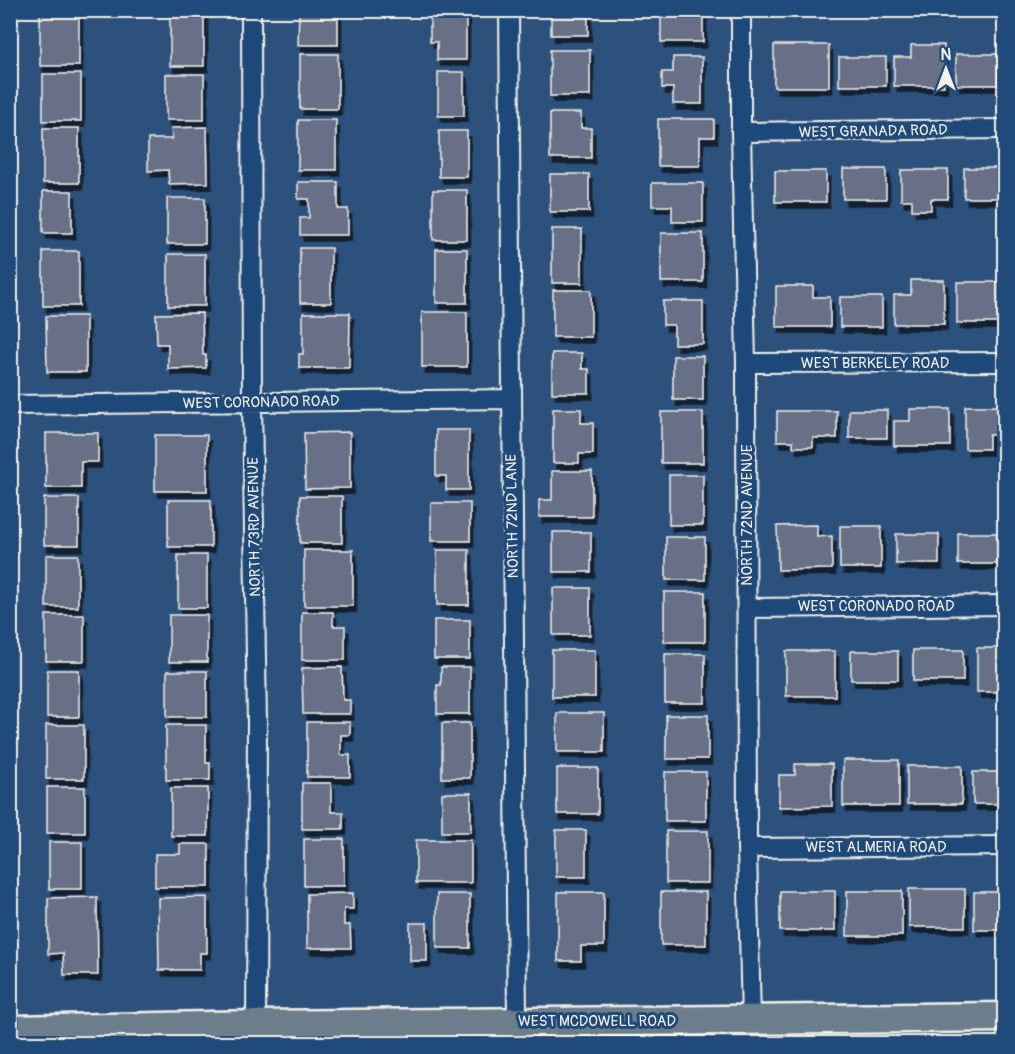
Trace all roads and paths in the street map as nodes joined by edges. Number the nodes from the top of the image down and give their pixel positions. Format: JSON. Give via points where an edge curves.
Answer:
{"nodes":[{"id":1,"x":251,"y":10,"type":"edge"},
{"id":2,"x":509,"y":10,"type":"edge"},
{"id":3,"x":741,"y":10,"type":"edge"},
{"id":4,"x":1005,"y":129,"type":"edge"},
{"id":5,"x":741,"y":132,"type":"junction"},
{"id":6,"x":746,"y":363,"type":"junction"},
{"id":7,"x":1005,"y":363,"type":"edge"},
{"id":8,"x":511,"y":399,"type":"junction"},
{"id":9,"x":252,"y":402,"type":"junction"},
{"id":10,"x":10,"y":405,"type":"edge"},
{"id":11,"x":1005,"y":605,"type":"edge"},
{"id":12,"x":747,"y":608,"type":"junction"},
{"id":13,"x":1005,"y":846,"type":"edge"},
{"id":14,"x":747,"y":848,"type":"junction"},
{"id":15,"x":1005,"y":1017,"type":"edge"},
{"id":16,"x":752,"y":1020,"type":"junction"},
{"id":17,"x":517,"y":1022,"type":"junction"},
{"id":18,"x":10,"y":1030,"type":"edge"},
{"id":19,"x":256,"y":1034,"type":"edge"}],
"edges":[{"from":1,"to":9,"type":"street","name":"NORTH 73RD AVENUE"},
{"from":2,"to":8,"type":"street","name":"NORTH 72ND LANE"},
{"from":3,"to":5,"type":"street","name":"NORTH 72ND AVENUE"},
{"from":4,"to":5,"type":"street","name":"WEST GRANADA ROAD"},
{"from":5,"to":6,"type":"street","name":"NORTH 72ND AVENUE"},
{"from":6,"to":7,"type":"street","name":"WEST BERKELEY ROAD"},
{"from":6,"to":12,"type":"street","name":"NORTH 72ND AVENUE"},
{"from":8,"to":9,"type":"street","name":"WEST CORONADO ROAD"},
{"from":8,"to":17,"type":"street","name":"NORTH 72ND LANE"},
{"from":9,"to":10,"type":"street","name":"WEST CORONADO ROAD"},
{"from":9,"to":19,"type":"street","name":"NORTH 73RD AVENUE"},
{"from":11,"to":12,"type":"street","name":"WEST CORONADO ROAD"},
{"from":12,"to":14,"type":"street","name":"NORTH 72ND AVENUE"},
{"from":13,"to":14,"type":"street","name":"WEST ALMERIA ROAD"},
{"from":14,"to":16,"type":"street","name":"NORTH 72ND AVENUE"},
{"from":15,"to":16,"type":"main road","name":"WEST MCDOWELL ROAD"},
{"from":16,"to":17,"type":"main road","name":"WEST MCDOWELL ROAD"},
{"from":17,"to":19,"type":"main road","name":"WEST MCDOWELL ROAD"},
{"from":18,"to":19,"type":"main road","name":"WEST MCDOWELL ROAD"}]}
